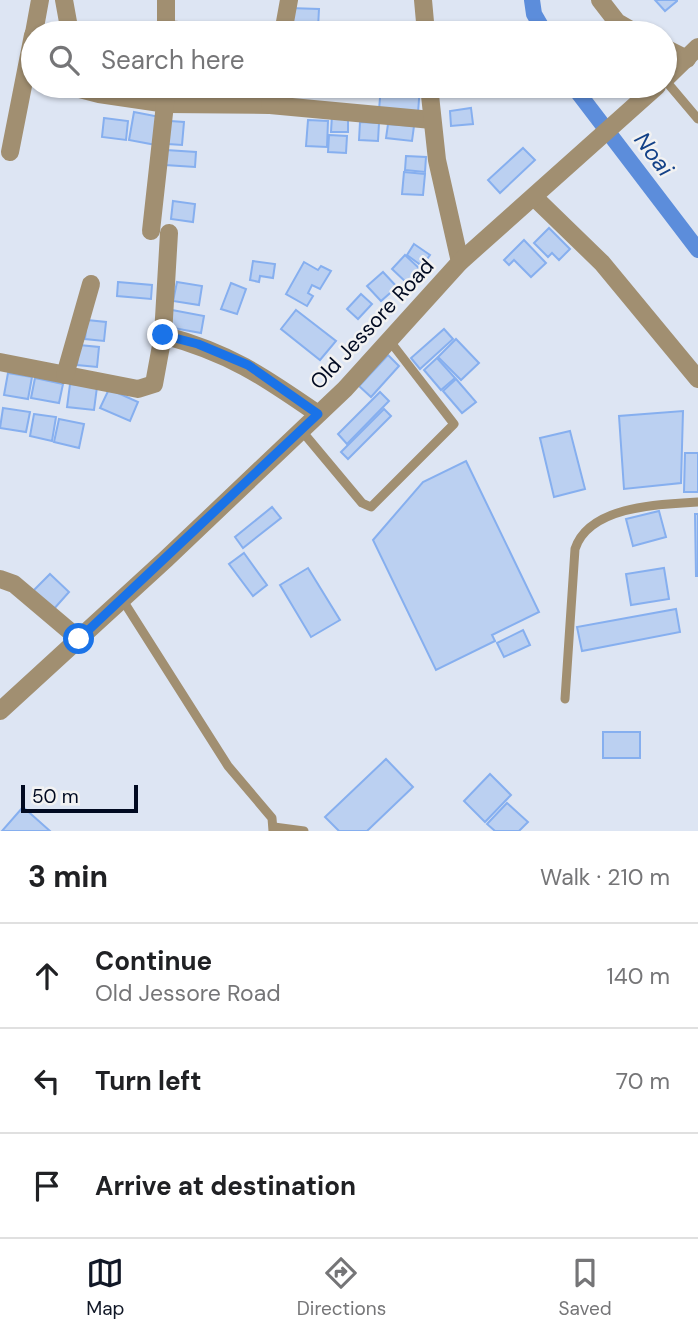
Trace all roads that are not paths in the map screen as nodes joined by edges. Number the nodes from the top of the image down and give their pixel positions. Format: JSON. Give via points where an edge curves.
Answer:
{"nodes":[{"id":1,"x":40,"y":0,"type":"edge"},
{"id":2,"x":64,"y":0,"type":"edge"},
{"id":3,"x":166,"y":0,"type":"edge"},
{"id":4,"x":289,"y":0,"type":"edge"},
{"id":5,"x":423,"y":0,"type":"edge"},
{"id":6,"x":600,"y":0,"type":"edge"},
{"id":7,"x":36,"y":21,"type":"edge"},
{"id":8,"x":68,"y":21,"type":"edge"},
{"id":9,"x":166,"y":21,"type":"edge"},
{"id":10,"x":285,"y":21,"type":"edge"},
{"id":11,"x":425,"y":21,"type":"edge"},
{"id":12,"x":616,"y":21,"type":"edge"},
{"id":13,"x":692,"y":53,"type":"edge"},
{"id":14,"x":677,"y":68,"type":"edge"},
{"id":15,"x":677,"y":95,"type":"edge"},
{"id":16,"x":21,"y":96,"type":"edge"},
{"id":17,"x":167,"y":98,"type":"edge"},
{"id":18,"x":202,"y":98,"type":"edge"},
{"id":19,"x":272,"y":98,"type":"edge"},
{"id":20,"x":430,"y":98,"type":"edge"},
{"id":21,"x":643,"y":98,"type":"edge"},
{"id":22,"x":271,"y":104,"type":"junction"},
{"id":23,"x":432,"y":120,"type":"junction"},
{"id":24,"x":698,"y":120,"type":"edge"},
{"id":25,"x":10,"y":152,"type":"dead end"},
{"id":26,"x":535,"y":198,"type":"junction"},
{"id":27,"x":151,"y":231,"type":"dead end"},
{"id":28,"x":169,"y":233,"type":"dead end"},
{"id":29,"x":460,"y":262,"type":"junction"},
{"id":30,"x":91,"y":284,"type":"dead end"},
{"id":31,"x":163,"y":335,"type":"junction"},
{"id":32,"x":389,"y":340,"type":"junction"},
{"id":33,"x":0,"y":362,"type":"edge"},
{"id":34,"x":65,"y":375,"type":"junction"},
{"id":35,"x":698,"y":379,"type":"edge"},
{"id":36,"x":318,"y":414,"type":"junction"},
{"id":37,"x":301,"y":430,"type":"junction"},
{"id":38,"x":698,"y":502,"type":"edge"},
{"id":39,"x":0,"y":579,"type":"edge"},
{"id":40,"x":122,"y":599,"type":"junction"},
{"id":41,"x":79,"y":639,"type":"junction"},
{"id":42,"x":565,"y":699,"type":"dead end"},
{"id":43,"x":0,"y":711,"type":"edge"},
{"id":44,"x":274,"y":829,"type":"edge"},
{"id":45,"x":304,"y":831,"type":"edge"}],
"edges":[{"from":1,"to":7,"type":"street"},
{"from":2,"to":8,"type":"street"},
{"from":3,"to":9,"type":"street"},
{"from":4,"to":10,"type":"street"},
{"from":5,"to":11,"type":"street"},
{"from":6,"to":12,"type":"street"},
{"from":13,"to":14,"type":"street"},
{"from":15,"to":24,"type":"lane"},
{"from":16,"to":25,"type":"street"},
{"from":17,"to":27,"type":"street"},
{"from":18,"to":22,"type":"street"},
{"from":19,"to":22,"type":"street"},
{"from":20,"to":23,"type":"street"},
{"from":21,"to":26,"type":"street","name":"Old Jessore Road"},
{"from":22,"to":23,"type":"street"},
{"from":23,"to":29,"type":"street"},
{"from":26,"to":29,"type":"street","name":"Old Jessore Road"},
{"from":26,"to":35,"type":"street","via":[[602,263]]},
{"from":28,"to":31,"type":"street"},
{"from":29,"to":32,"type":"street","name":"Old Jessore Road"},
{"from":30,"to":34,"type":"street"},
{"from":31,"to":34,"type":"street","via":[[154,384],[138,389]]},
{"from":31,"to":36,"type":"street","via":[[248,365]]},
{"from":32,"to":36,"type":"street","name":"Old Jessore Road"},
{"from":32,"to":37,"type":"lane","via":[[454,424],[371,507],[362,503]]},
{"from":33,"to":34,"type":"street"},
{"from":36,"to":37,"type":"street","name":"Old Jessore Road"},
{"from":37,"to":40,"type":"street","name":"Old Jessore Road"},
{"from":38,"to":42,"type":"lane","via":[[623,512],[579,535]]},
{"from":39,"to":41,"type":"street","via":[[14,584]]},
{"from":40,"to":41,"type":"street","name":"Old Jessore Road"},
{"from":40,"to":44,"type":"lane","via":[[228,766],[272,818]]},
{"from":41,"to":43,"type":"street","name":"Old Jessore Road"},
{"from":44,"to":45,"type":"lane"}]}
